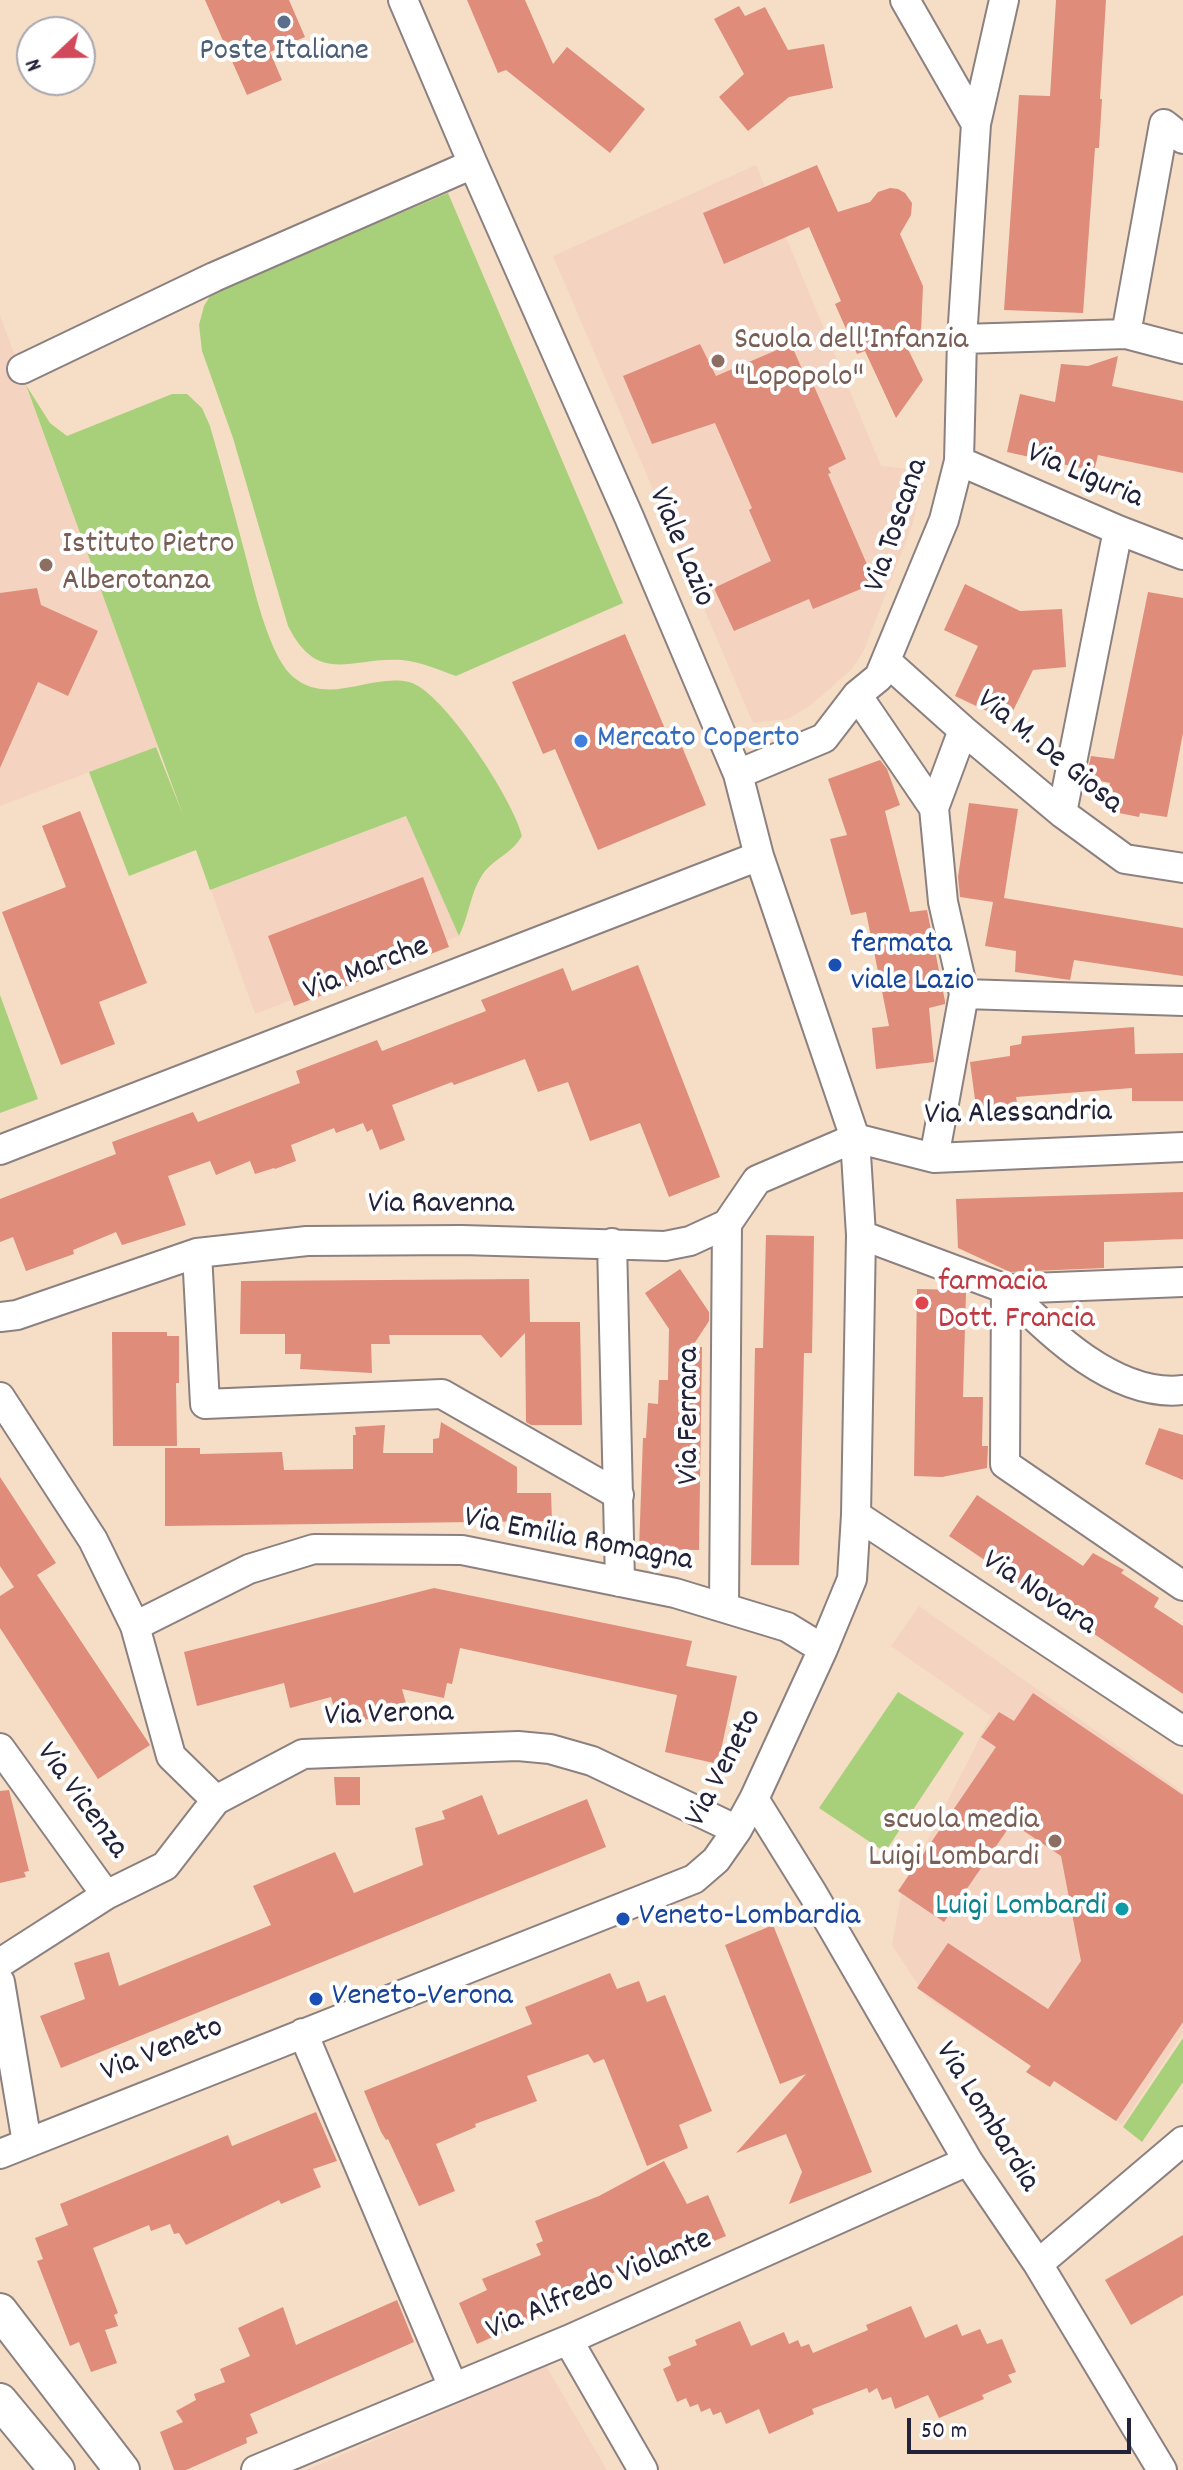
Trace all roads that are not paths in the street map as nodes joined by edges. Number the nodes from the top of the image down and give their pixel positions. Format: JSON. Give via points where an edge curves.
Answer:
{"nodes":[{"id":1,"x":403,"y":0,"type":"edge"},
{"id":2,"x":905,"y":0,"type":"edge"},
{"id":3,"x":1004,"y":0,"type":"edge"},
{"id":4,"x":976,"y":124,"type":"junction"},
{"id":5,"x":1183,"y":139,"type":"edge"},
{"id":6,"x":473,"y":164,"type":"junction"},
{"id":7,"x":1126,"y":334,"type":"junction"},
{"id":8,"x":962,"y":339,"type":"junction"},
{"id":9,"x":1183,"y":349,"type":"edge"},
{"id":10,"x":22,"y":369,"type":"dead end"},
{"id":11,"x":959,"y":461,"type":"junction"},
{"id":12,"x":1118,"y":530,"type":"junction"},
{"id":13,"x":1183,"y":555,"type":"edge"},
{"id":14,"x":886,"y":661,"type":"junction"},
{"id":15,"x":857,"y":695,"type":"junction"},
{"id":16,"x":963,"y":730,"type":"junction"},
{"id":17,"x":738,"y":774,"type":"junction"},
{"id":18,"x":934,"y":808,"type":"junction"},
{"id":19,"x":1062,"y":813,"type":"junction"},
{"id":20,"x":759,"y":856,"type":"junction"},
{"id":21,"x":1183,"y":868,"type":"edge"},
{"id":22,"x":964,"y":994,"type":"junction"},
{"id":23,"x":1183,"y":1001,"type":"edge"},
{"id":24,"x":855,"y":1138,"type":"junction"},
{"id":25,"x":1183,"y":1147,"type":"edge"},
{"id":26,"x":0,"y":1150,"type":"edge"},
{"id":27,"x":934,"y":1158,"type":"junction"},
{"id":28,"x":727,"y":1224,"type":"junction"},
{"id":29,"x":861,"y":1235,"type":"junction"},
{"id":30,"x":612,"y":1243,"type":"junction"},
{"id":31,"x":197,"y":1253,"type":"junction"},
{"id":32,"x":1183,"y":1282,"type":"edge"},
{"id":33,"x":1006,"y":1289,"type":"junction"},
{"id":34,"x":0,"y":1317,"type":"edge"},
{"id":35,"x":1183,"y":1390,"type":"edge"},
{"id":36,"x":0,"y":1397,"type":"edge"},
{"id":37,"x":619,"y":1495,"type":"junction"},
{"id":38,"x":856,"y":1515,"type":"junction"},
{"id":39,"x":620,"y":1582,"type":"junction"},
{"id":40,"x":1183,"y":1586,"type":"edge"},
{"id":41,"x":724,"y":1607,"type":"junction"},
{"id":42,"x":135,"y":1626,"type":"junction"},
{"id":43,"x":823,"y":1649,"type":"junction"},
{"id":44,"x":1183,"y":1731,"type":"edge"},
{"id":45,"x":0,"y":1748,"type":"edge"},
{"id":46,"x":754,"y":1799,"type":"junction"},
{"id":47,"x":216,"y":1800,"type":"junction"},
{"id":48,"x":737,"y":1830,"type":"junction"},
{"id":49,"x":106,"y":1895,"type":"junction"},
{"id":50,"x":0,"y":1963,"type":"edge"},
{"id":51,"x":0,"y":1982,"type":"edge"},
{"id":52,"x":303,"y":2033,"type":"junction"},
{"id":53,"x":1183,"y":2141,"type":"edge"},
{"id":54,"x":27,"y":2143,"type":"junction"},
{"id":55,"x":0,"y":2154,"type":"edge"},
{"id":56,"x":968,"y":2161,"type":"junction"},
{"id":57,"x":1038,"y":2264,"type":"junction"},
{"id":58,"x":0,"y":2311,"type":"edge"},
{"id":59,"x":568,"y":2340,"type":"junction"},
{"id":60,"x":453,"y":2387,"type":"junction"},
{"id":61,"x":0,"y":2401,"type":"edge"},
{"id":62,"x":57,"y":2470,"type":"edge"},
{"id":63,"x":122,"y":2470,"type":"edge"},
{"id":64,"x":256,"y":2470,"type":"edge"},
{"id":65,"x":643,"y":2470,"type":"edge"},
{"id":66,"x":1162,"y":2470,"type":"edge"}],
"edges":[{"from":1,"to":6,"type":"street","name":"Viale Lazio"},
{"from":2,"to":4,"type":"street"},
{"from":3,"to":4,"type":"street","name":"Via Toscana"},
{"from":4,"to":8,"type":"street","name":"Via Toscana"},
{"from":5,"to":7,"type":"street","via":[[1164,124]]},
{"from":6,"to":10,"type":"street","via":[[214,277]]},
{"from":6,"to":17,"type":"street","name":"Viale Lazio"},
{"from":7,"to":8,"type":"street"},
{"from":7,"to":9,"type":"street"},
{"from":8,"to":11,"type":"street","name":"Via Toscana"},
{"from":11,"to":12,"type":"street","name":"Via Liguria"},
{"from":11,"to":14,"type":"street","name":"Via Toscana","via":[[944,520]]},
{"from":12,"to":13,"type":"street","name":"Via Liguria"},
{"from":12,"to":19,"type":"street"},
{"from":14,"to":15,"type":"street","name":"Via Toscana","via":[[879,677]]},
{"from":14,"to":16,"type":"street","name":"Via M. De Giosa"},
{"from":15,"to":17,"type":"street","name":"Via Toscana","via":[[824,738]]},
{"from":15,"to":18,"type":"street"},
{"from":16,"to":18,"type":"street"},
{"from":16,"to":19,"type":"street","name":"Via M. De Giosa"},
{"from":17,"to":20,"type":"street","name":"Viale Lazio"},
{"from":18,"to":22,"type":"street","via":[[943,902]]},
{"from":19,"to":21,"type":"street","name":"Via M. De Giosa","via":[[1125,859]]},
{"from":20,"to":24,"type":"street","name":"Viale Lazio"},
{"from":20,"to":26,"type":"street","name":"Via Marche"},
{"from":22,"to":23,"type":"street"},
{"from":22,"to":27,"type":"street"},
{"from":24,"to":27,"type":"street","name":"Via Alessandria"},
{"from":24,"to":28,"type":"street","via":[[757,1180]]},
{"from":24,"to":29,"type":"street","name":"Via Veneto"},
{"from":25,"to":27,"type":"street","name":"Via Alessandria"},
{"from":28,"to":30,"type":"street","name":"Via Ravenna","via":[[665,1246]]},
{"from":28,"to":41,"type":"street","name":"Via Ferrara"},
{"from":29,"to":33,"type":"street"},
{"from":29,"to":38,"type":"street","name":"Via Veneto"},
{"from":30,"to":31,"type":"street","name":"Via Ravenna","via":[[307,1241]]},
{"from":30,"to":37,"type":"street"},
{"from":31,"to":34,"type":"street","name":"Via Ravenna"},
{"from":31,"to":37,"type":"street","via":[[205,1404],[442,1394]]},
{"from":32,"to":33,"type":"street"},
{"from":33,"to":35,"type":"street","via":[[1039,1323],[1114,1375],[1145,1388]]},
{"from":33,"to":40,"type":"street","via":[[1005,1464]]},
{"from":36,"to":42,"type":"street","via":[[93,1540]]},
{"from":37,"to":39,"type":"street"},
{"from":38,"to":43,"type":"street","name":"Via Veneto","via":[[852,1579]]},
{"from":38,"to":44,"type":"street","name":"Via Novara"},
{"from":39,"to":41,"type":"street","name":"Via Emilia Romagna"},
{"from":39,"to":42,"type":"street","name":"Via Emilia Romagna","via":[[462,1550],[314,1549],[249,1569]]},
{"from":41,"to":43,"type":"street","name":"Via Emilia Romagna","via":[[787,1627]]},
{"from":42,"to":47,"type":"street","via":[[171,1756]]},
{"from":43,"to":46,"type":"street","name":"Via Veneto"},
{"from":45,"to":49,"type":"street","name":"Via Vicenza"},
{"from":46,"to":48,"type":"street","name":"Via Veneto"},
{"from":46,"to":56,"type":"street","name":"Via Lombardia"},
{"from":47,"to":48,"type":"street","name":"Via Verona","via":[[303,1754],[518,1746],[592,1761]]},
{"from":47,"to":49,"type":"street","name":"Via Verona","via":[[165,1866]]},
{"from":48,"to":52,"type":"street","name":"Via Veneto","via":[[716,1860],[694,1879]]},
{"from":49,"to":50,"type":"street","name":"Via Verona"},
{"from":51,"to":54,"type":"street"},
{"from":52,"to":54,"type":"street","name":"Via Veneto"},
{"from":52,"to":60,"type":"street"},
{"from":53,"to":57,"type":"street"},
{"from":54,"to":55,"type":"street","name":"Via Veneto"},
{"from":56,"to":57,"type":"street","name":"Via Lombardia"},
{"from":56,"to":59,"type":"street","name":"Via Alfredo Violante"},
{"from":57,"to":66,"type":"street","name":"Via Lombardia"},
{"from":58,"to":63,"type":"street"},
{"from":59,"to":60,"type":"street","name":"Via Alfredo Violante"},
{"from":59,"to":65,"type":"street"},
{"from":60,"to":64,"type":"street","name":"Via Alfredo Violante"},
{"from":61,"to":62,"type":"street"}]}
